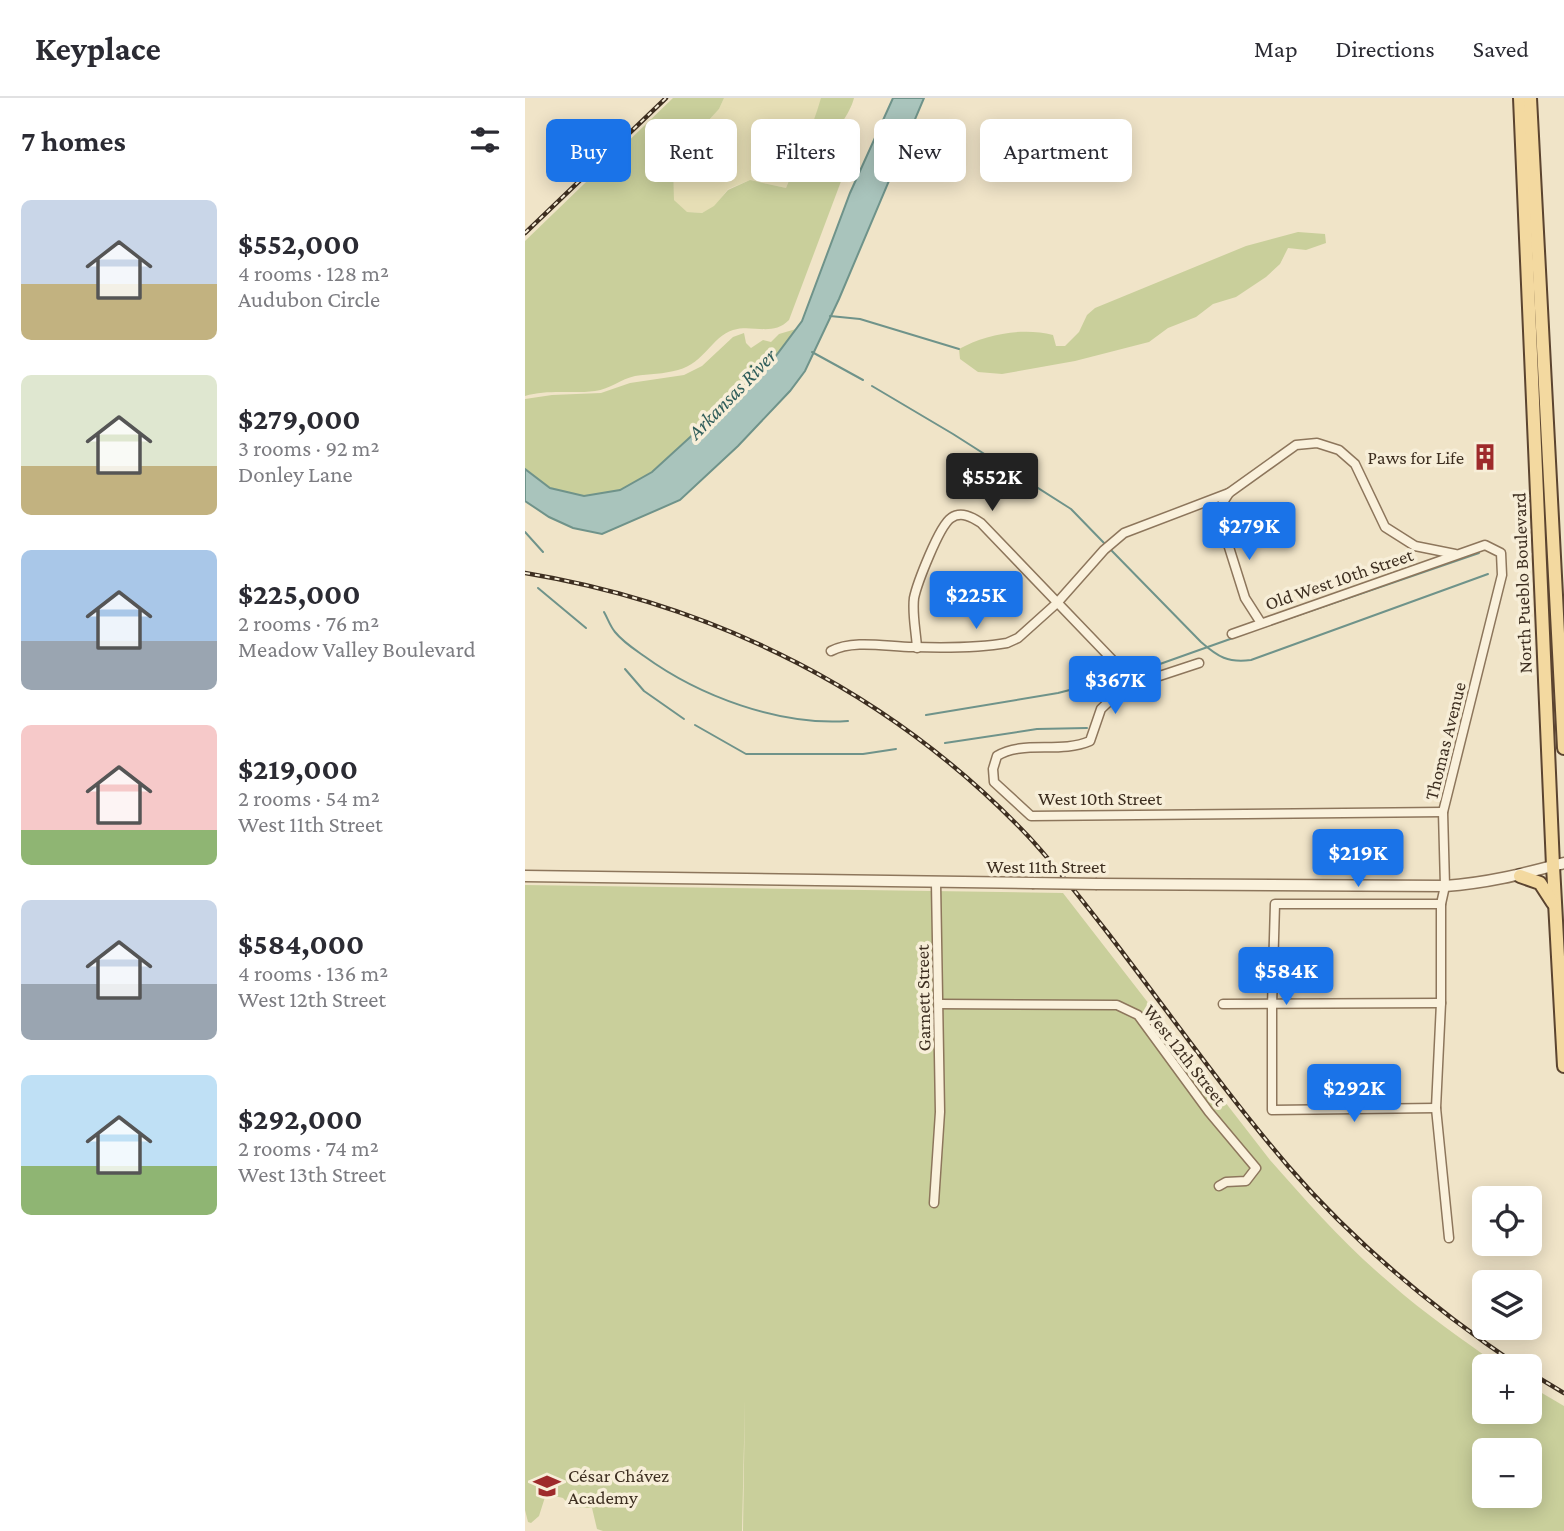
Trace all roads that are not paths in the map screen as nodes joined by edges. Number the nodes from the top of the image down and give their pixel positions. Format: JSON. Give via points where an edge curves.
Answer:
{"nodes":[{"id":1,"x":1520,"y":98,"type":"edge"},
{"id":2,"x":1530,"y":98,"type":"edge"},
{"id":3,"x":1229,"y":493,"type":"junction"},
{"id":4,"x":1458,"y":554,"type":"junction"},
{"id":5,"x":1057,"y":603,"type":"junction"},
{"id":6,"x":1261,"y":623,"type":"junction"},
{"id":7,"x":1232,"y":634,"type":"dead end"},
{"id":8,"x":917,"y":648,"type":"junction"},
{"id":9,"x":831,"y":651,"type":"dead end"},
{"id":10,"x":1199,"y":663,"type":"dead end"},
{"id":11,"x":1125,"y":673,"type":"dead end"},
{"id":12,"x":1564,"y":748,"type":"edge"},
{"id":13,"x":1443,"y":812,"type":"junction"},
{"id":14,"x":1558,"y":865,"type":"edge"},
{"id":15,"x":525,"y":876,"type":"edge"},
{"id":16,"x":1520,"y":876,"type":"junction"},
{"id":17,"x":936,"y":883,"type":"junction"},
{"id":18,"x":1302,"y":886,"type":"junction"},
{"id":19,"x":1445,"y":886,"type":"junction"},
{"id":20,"x":1301,"y":903,"type":"junction"},
{"id":21,"x":1441,"y":904,"type":"junction"},
{"id":22,"x":1555,"y":906,"type":"junction"},
{"id":23,"x":1441,"y":1003,"type":"junction"},
{"id":24,"x":939,"y":1004,"type":"junction"},
{"id":25,"x":1223,"y":1004,"type":"dead end"},
{"id":26,"x":1272,"y":1006,"type":"junction"},
{"id":27,"x":1564,"y":1066,"type":"edge"},
{"id":28,"x":1436,"y":1108,"type":"junction"},
{"id":29,"x":1219,"y":1186,"type":"dead end"},
{"id":30,"x":934,"y":1203,"type":"dead end"},
{"id":31,"x":1449,"y":1238,"type":"dead end"}],
"edges":[{"from":1,"to":14,"type":"main road","name":"North Pueblo Boulevard"},
{"from":2,"to":12,"type":"main road","name":"North Pueblo Boulevard"},
{"from":3,"to":4,"type":"street","via":[[1296,445],[1317,443],[1339,450],[1355,464],[1385,527],[1415,546]]},
{"from":3,"to":5,"type":"street","via":[[1124,533]]},
{"from":3,"to":6,"type":"street","via":[[1220,507],[1222,524],[1245,598]]},
{"from":4,"to":6,"type":"street","name":"Old West 10th Street"},
{"from":4,"to":13,"type":"street","name":"Thomas Avenue","via":[[1485,545],[1501,553],[1503,567]]},
{"from":5,"to":8,"type":"street","via":[[1007,643]]},
{"from":5,"to":8,"type":"street","via":[[981,523],[961,515],[951,518],[915,592]]},
{"from":5,"to":11,"type":"street"},
{"from":6,"to":7,"type":"street","name":"Old West 10th Street"},
{"from":8,"to":9,"type":"street","via":[[852,645]]},
{"from":10,"to":13,"type":"street","name":"West 10th Street","via":[[1123,688],[1101,709],[1090,741],[1075,747],[1008,750],[997,756],[994,782],[1031,816]]},
{"from":13,"to":19,"type":"street","name":"Thomas Avenue"},
{"from":14,"to":16,"type":"street","name":"West 11th Street"},
{"from":14,"to":22,"type":"main road","name":"North Pueblo Boulevard"},
{"from":15,"to":17,"type":"street","name":"West 11th Street"},
{"from":16,"to":19,"type":"street","name":"West 11th Street"},
{"from":16,"to":22,"type":"main road","via":[[1540,883]]},
{"from":17,"to":18,"type":"street","name":"West 11th Street","bridge":true},
{"from":17,"to":24,"type":"street","name":"Garnett Street"},
{"from":18,"to":19,"type":"street","name":"West 11th Street"},
{"from":18,"to":20,"type":"street"},
{"from":19,"to":21,"type":"street","name":"Thomas Avenue"},
{"from":20,"to":21,"type":"street"},
{"from":20,"to":26,"type":"street","via":[[1275,904]]},
{"from":21,"to":23,"type":"street","name":"Thomas Avenue"},
{"from":22,"to":27,"type":"main road","name":"North Pueblo Boulevard"},
{"from":23,"to":26,"type":"street"},
{"from":23,"to":28,"type":"street","name":"Thomas Avenue"},
{"from":24,"to":29,"type":"street","name":"West 12th Street","via":[[1117,1005],[1132,1012],[1256,1168],[1246,1181]]},
{"from":24,"to":30,"type":"street","name":"Garnett Street","via":[[940,1112]]},
{"from":25,"to":26,"type":"street"},
{"from":26,"to":28,"type":"street","via":[[1272,1110]]},
{"from":28,"to":31,"type":"street","name":"Thomas Avenue"}]}
